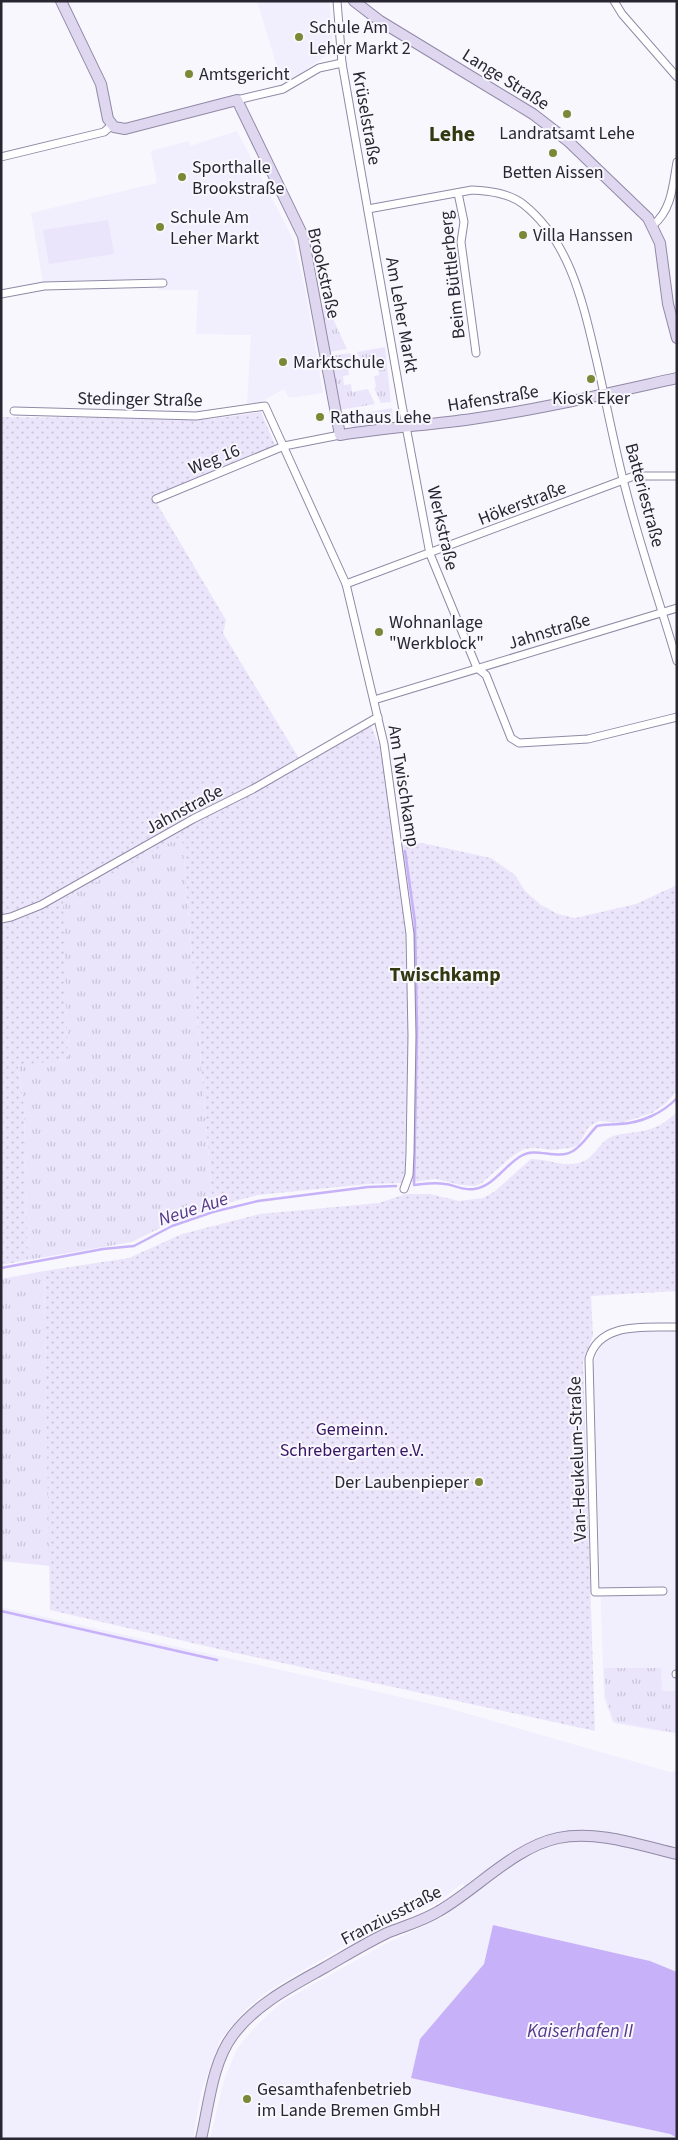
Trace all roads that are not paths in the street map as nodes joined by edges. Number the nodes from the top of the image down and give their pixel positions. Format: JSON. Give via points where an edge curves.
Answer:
{"nodes":[{"id":1,"x":61,"y":1,"type":"edge"},
{"id":2,"x":337,"y":1,"type":"edge"},
{"id":3,"x":354,"y":1,"type":"edge"},
{"id":4,"x":614,"y":1,"type":"edge"},
{"id":5,"x":342,"y":63,"type":"junction"},
{"id":6,"x":677,"y":77,"type":"edge"},
{"id":7,"x":237,"y":100,"type":"junction"},
{"id":8,"x":112,"y":125,"type":"junction"},
{"id":9,"x":1,"y":157,"type":"edge"},
{"id":10,"x":677,"y":162,"type":"edge"},
{"id":11,"x":458,"y":192,"type":"junction"},
{"id":12,"x":368,"y":209,"type":"junction"},
{"id":13,"x":653,"y":225,"type":"junction"},
{"id":14,"x":163,"y":283,"type":"dead end"},
{"id":15,"x":1,"y":294,"type":"edge"},
{"id":16,"x":677,"y":338,"type":"edge"},
{"id":17,"x":476,"y":354,"type":"dead end"},
{"id":18,"x":677,"y":378,"type":"edge"},
{"id":19,"x":605,"y":394,"type":"junction"},
{"id":20,"x":264,"y":406,"type":"joint"},
{"id":21,"x":14,"y":411,"type":"dead end"},
{"id":22,"x":407,"y":426,"type":"junction"},
{"id":23,"x":340,"y":436,"type":"junction"},
{"id":24,"x":284,"y":446,"type":"junction"},
{"id":25,"x":677,"y":476,"type":"edge"},
{"id":26,"x":623,"y":480,"type":"junction"},
{"id":27,"x":156,"y":499,"type":"dead end"},
{"id":28,"x":430,"y":554,"type":"junction"},
{"id":29,"x":346,"y":584,"type":"junction"},
{"id":30,"x":677,"y":608,"type":"edge"},
{"id":31,"x":662,"y":612,"type":"junction"},
{"id":32,"x":677,"y":661,"type":"edge"},
{"id":33,"x":477,"y":668,"type":"junction"},
{"id":34,"x":374,"y":700,"type":"junction"},
{"id":35,"x":677,"y":716,"type":"edge"},
{"id":36,"x":378,"y":717,"type":"junction"},
{"id":37,"x":1,"y":919,"type":"edge"},
{"id":38,"x":404,"y":1190,"type":"dead end"},
{"id":39,"x":677,"y":1327,"type":"edge"},
{"id":40,"x":663,"y":1591,"type":"dead end"},
{"id":41,"x":677,"y":1854,"type":"edge"},
{"id":42,"x":201,"y":2139,"type":"edge"}],
"edges":[{"from":1,"to":8,"type":"street","via":[[101,84]]},
{"from":2,"to":5,"type":"street","name":"Krüselstraße"},
{"from":3,"to":13,"type":"street","name":"Lange Straße","via":[[380,21],[553,129]]},
{"from":4,"to":6,"type":"street","via":[[624,17]]},
{"from":5,"to":7,"type":"street","via":[[318,68],[283,89]]},
{"from":5,"to":12,"type":"street","name":"Krüselstraße"},
{"from":7,"to":8,"type":"street","via":[[125,129]]},
{"from":7,"to":23,"type":"street","name":"Brookstraße","via":[[303,236]]},
{"from":8,"to":9,"type":"street","via":[[104,132]]},
{"from":10,"to":13,"type":"street","via":[[669,203],[660,220]]},
{"from":11,"to":12,"type":"street","name":"Batteriestraße"},
{"from":11,"to":17,"type":"street","name":"Beim Büttlerberg","via":[[464,222],[461,242]]},
{"from":11,"to":19,"type":"street","name":"Batteriestraße","via":[[472,190],[501,194],[522,204],[552,236],[563,254],[584,306]]},
{"from":12,"to":22,"type":"street","name":"Am Leher Markt"},
{"from":13,"to":16,"type":"street","name":"Lange Straße","via":[[660,243],[668,304]]},
{"from":14,"to":15,"type":"street","via":[[44,286]]},
{"from":18,"to":19,"type":"street","name":"Hafenstraße"},
{"from":19,"to":22,"type":"street","name":"Hafenstraße","via":[[471,419]]},
{"from":19,"to":26,"type":"street","name":"Batteriestraße"},
{"from":20,"to":21,"type":"street","name":"Stedinger Straße","via":[[196,416]]},
{"from":20,"to":24,"type":"street","name":"Am Twischkamp"},
{"from":22,"to":23,"type":"street","name":"Hafenstraße"},
{"from":22,"to":28,"type":"street","name":"Werkstraße"},
{"from":23,"to":24,"type":"street","name":"Hafenstraße"},
{"from":24,"to":27,"type":"street","name":"Weg 16"},
{"from":24,"to":29,"type":"street","name":"Am Twischkamp"},
{"from":25,"to":26,"type":"street","name":"Hökerstraße","via":[[634,476]]},
{"from":26,"to":28,"type":"street","name":"Hökerstraße"},
{"from":26,"to":31,"type":"street","name":"Batteriestraße"},
{"from":28,"to":29,"type":"street","name":"Hökerstraße"},
{"from":28,"to":33,"type":"street","name":"Werkstraße"},
{"from":29,"to":34,"type":"street","name":"Am Twischkamp"},
{"from":30,"to":31,"type":"street","name":"Jahnstraße"},
{"from":31,"to":32,"type":"street","name":"Batteriestraße"},
{"from":31,"to":33,"type":"street","name":"Jahnstraße"},
{"from":33,"to":34,"type":"street","name":"Jahnstraße"},
{"from":33,"to":35,"type":"street","name":"Werkstraße","via":[[486,675],[513,740],[524,744],[588,739]]},
{"from":34,"to":36,"type":"street","name":"Am Twischkamp"},
{"from":36,"to":37,"type":"street","name":"Jahnstraße","via":[[59,895]]},
{"from":36,"to":38,"type":"street","name":"Am Twischkamp","via":[[410,934],[410,1154]]},
{"from":39,"to":40,"type":"street","name":"Van-Heukelum-Straße","via":[[620,1329],[602,1339],[589,1360],[595,1592]]},
{"from":41,"to":42,"type":"street","name":"Franziusstraße","via":[[585,1835],[544,1842],[524,1852],[437,1913],[375,1939],[285,1991],[249,2017],[227,2044],[217,2069]]}]}
